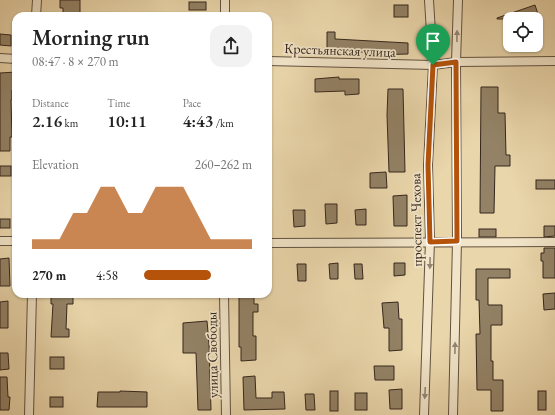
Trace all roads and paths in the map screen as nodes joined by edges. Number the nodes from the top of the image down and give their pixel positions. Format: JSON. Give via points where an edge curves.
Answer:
{"nodes":[{"id":1,"x":37,"y":0,"type":"edge"},
{"id":2,"x":225,"y":0,"type":"edge"},
{"id":3,"x":429,"y":0,"type":"edge"},
{"id":4,"x":458,"y":0,"type":"edge"},
{"id":5,"x":36,"y":12,"type":"edge"},
{"id":6,"x":224,"y":12,"type":"edge"},
{"id":7,"x":0,"y":58,"type":"edge"},
{"id":8,"x":12,"y":59,"type":"edge"},
{"id":9,"x":272,"y":61,"type":"edge"},
{"id":10,"x":555,"y":61,"type":"edge"},
{"id":11,"x":456,"y":62,"type":"junction"},
{"id":12,"x":433,"y":65,"type":"junction"},
{"id":13,"x":0,"y":241,"type":"edge"},
{"id":14,"x":12,"y":241,"type":"edge"},
{"id":15,"x":457,"y":241,"type":"junction"},
{"id":16,"x":430,"y":242,"type":"junction"},
{"id":17,"x":555,"y":242,"type":"edge"},
{"id":18,"x":272,"y":243,"type":"edge"},
{"id":19,"x":32,"y":298,"type":"edge"},
{"id":20,"x":224,"y":298,"type":"edge"},
{"id":21,"x":29,"y":415,"type":"edge"},
{"id":22,"x":226,"y":415,"type":"edge"},
{"id":23,"x":424,"y":415,"type":"edge"},
{"id":24,"x":453,"y":415,"type":"edge"}],
"edges":[{"from":1,"to":5,"type":"street"},
{"from":2,"to":6,"type":"street"},
{"from":3,"to":12,"type":"street","name":"проспект Чехова"},
{"from":11,"to":4,"type":"street","one_way":true},
{"from":7,"to":8,"type":"street"},
{"from":9,"to":12,"type":"street","name":"Крестьянская улица"},
{"from":10,"to":11,"type":"street","name":"Крестьянская улица"},
{"from":11,"to":12,"type":"street","name":"Крестьянская улица"},
{"from":11,"to":15,"type":"street"},
{"from":12,"to":16,"type":"street","name":"проспект Чехова","via":[[428,165]]},
{"from":13,"to":14,"type":"street"},
{"from":15,"to":16,"type":"street"},
{"from":15,"to":17,"type":"street"},
{"from":24,"to":15,"type":"street","one_way":true},
{"from":16,"to":18,"type":"street"},
{"from":16,"to":23,"type":"street","name":"проспект Чехова","one_way":true},
{"from":19,"to":21,"type":"street"},
{"from":20,"to":22,"type":"street","name":"улица Свободы"}]}
